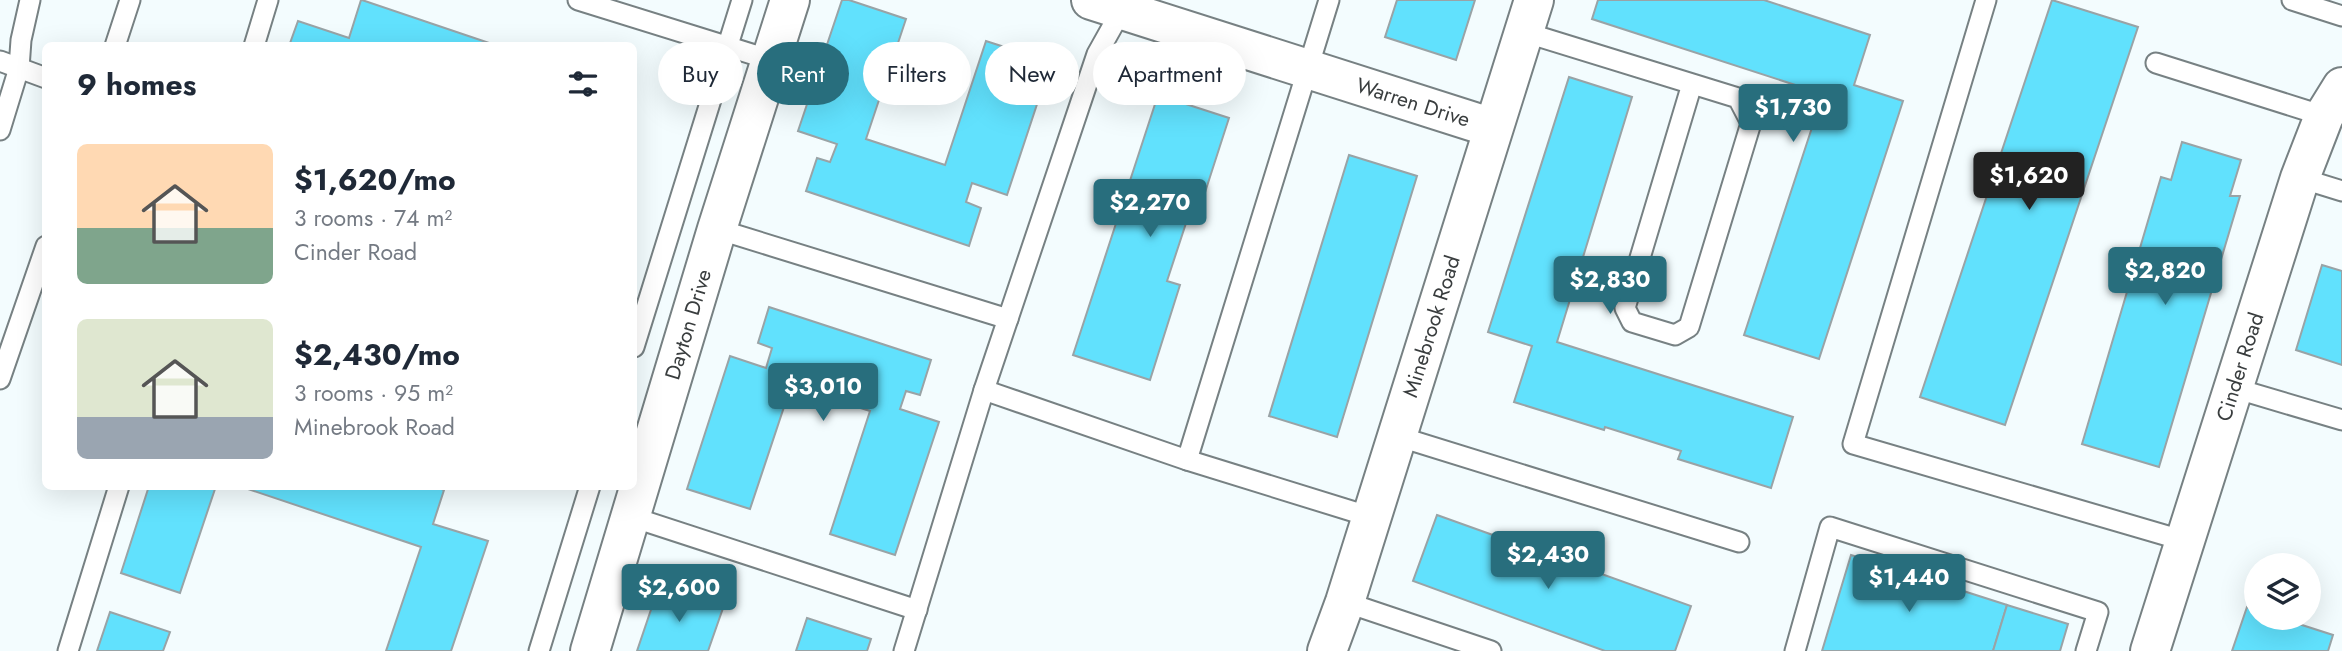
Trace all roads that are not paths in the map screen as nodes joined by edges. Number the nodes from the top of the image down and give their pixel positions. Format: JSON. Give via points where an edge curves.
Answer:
{"nodes":[{"id":1,"x":30,"y":0,"type":"edge"},
{"id":2,"x":130,"y":0,"type":"edge"},
{"id":3,"x":268,"y":0,"type":"edge"},
{"id":4,"x":578,"y":0,"type":"edge"},
{"id":5,"x":741,"y":0,"type":"edge"},
{"id":6,"x":790,"y":0,"type":"edge"},
{"id":7,"x":1329,"y":0,"type":"edge"},
{"id":8,"x":1986,"y":0,"type":"edge"},
{"id":9,"x":2292,"y":0,"type":"edge"},
{"id":10,"x":1113,"y":3,"type":"edge"},
{"id":11,"x":1529,"y":16,"type":"edge"},
{"id":12,"x":2342,"y":16,"type":"edge"},
{"id":13,"x":116,"y":42,"type":"edge"},
{"id":14,"x":255,"y":42,"type":"edge"},
{"id":15,"x":714,"y":42,"type":"edge"},
{"id":16,"x":728,"y":42,"type":"edge"},
{"id":17,"x":777,"y":42,"type":"edge"},
{"id":18,"x":0,"y":61,"type":"edge"},
{"id":19,"x":2156,"y":63,"type":"dead end"},
{"id":20,"x":19,"y":68,"type":"junction"},
{"id":21,"x":1307,"y":68,"type":"junction"},
{"id":22,"x":42,"y":77,"type":"edge"},
{"id":23,"x":1692,"y":84,"type":"junction"},
{"id":24,"x":2333,"y":102,"type":"edge"},
{"id":25,"x":757,"y":104,"type":"edge"},
{"id":26,"x":709,"y":105,"type":"edge"},
{"id":27,"x":1493,"y":128,"type":"junction"},
{"id":28,"x":0,"y":130,"type":"edge"},
{"id":29,"x":2300,"y":178,"type":"junction"},
{"id":30,"x":2342,"y":191,"type":"edge"},
{"id":31,"x":717,"y":229,"type":"junction"},
{"id":32,"x":42,"y":258,"type":"edge"},
{"id":33,"x":1008,"y":319,"type":"junction"},
{"id":34,"x":637,"y":337,"type":"edge"},
{"id":35,"x":0,"y":379,"type":"edge"},
{"id":36,"x":2234,"y":388,"type":"junction"},
{"id":37,"x":984,"y":390,"type":"junction"},
{"id":38,"x":2342,"y":420,"type":"edge"},
{"id":39,"x":1397,"y":436,"type":"junction"},
{"id":40,"x":1187,"y":460,"type":"junction"},
{"id":41,"x":118,"y":490,"type":"edge"},
{"id":42,"x":589,"y":490,"type":"edge"},
{"id":43,"x":632,"y":517,"type":"junction"},
{"id":44,"x":1371,"y":517,"type":"junction"},
{"id":45,"x":2185,"y":541,"type":"junction"},
{"id":46,"x":1739,"y":542,"type":"dead end"},
{"id":47,"x":1345,"y":603,"type":"junction"},
{"id":48,"x":917,"y":610,"type":"junction"},
{"id":49,"x":68,"y":651,"type":"edge"},
{"id":50,"x":539,"y":651,"type":"edge"},
{"id":51,"x":590,"y":651,"type":"edge"},
{"id":52,"x":904,"y":651,"type":"edge"},
{"id":53,"x":1327,"y":651,"type":"edge"},
{"id":54,"x":1490,"y":651,"type":"edge"},
{"id":55,"x":1795,"y":651,"type":"edge"},
{"id":56,"x":2086,"y":651,"type":"edge"},
{"id":57,"x":2150,"y":651,"type":"edge"}],
"edges":[{"from":1,"to":20,"type":"lane"},
{"from":2,"to":13,"type":"lane"},
{"from":3,"to":14,"type":"lane"},
{"from":4,"to":15,"type":"lane"},
{"from":5,"to":16,"type":"lane"},
{"from":6,"to":17,"type":"street","name":"Dayton Drive"},
{"from":7,"to":21,"type":"lane"},
{"from":8,"to":45,"type":"lane","via":[[1853,444]]},
{"from":9,"to":12,"type":"lane"},
{"from":10,"to":21,"type":"street","name":"Warren Drive"},
{"from":10,"to":33,"type":"lane"},
{"from":11,"to":23,"type":"lane"},
{"from":11,"to":27,"type":"street","name":"Minebrook Road"},
{"from":18,"to":20,"type":"lane"},
{"from":19,"to":24,"type":"lane"},
{"from":20,"to":22,"type":"lane"},
{"from":20,"to":28,"type":"lane"},
{"from":21,"to":27,"type":"street","name":"Warren Drive"},
{"from":21,"to":40,"type":"lane"},
{"from":23,"to":23,"type":"lane","via":[[1738,97],[1751,123],[1689,327],[1675,335],[1632,322],[1625,308]]},
{"from":24,"to":29,"type":"street","name":"Cinder Road"},
{"from":25,"to":31,"type":"street","name":"Dayton Drive"},
{"from":26,"to":34,"type":"lane"},
{"from":27,"to":39,"type":"street","name":"Minebrook Road"},
{"from":29,"to":30,"type":"lane"},
{"from":29,"to":36,"type":"street","name":"Cinder Road"},
{"from":31,"to":33,"type":"lane"},
{"from":31,"to":43,"type":"street","name":"Dayton Drive"},
{"from":32,"to":35,"type":"lane"},
{"from":33,"to":37,"type":"lane"},
{"from":36,"to":38,"type":"lane"},
{"from":36,"to":45,"type":"street","name":"Cinder Road"},
{"from":37,"to":40,"type":"lane"},
{"from":37,"to":48,"type":"lane"},
{"from":39,"to":44,"type":"street","name":"Minebrook Road"},
{"from":39,"to":46,"type":"lane"},
{"from":40,"to":44,"type":"lane"},
{"from":41,"to":49,"type":"lane"},
{"from":42,"to":50,"type":"lane"},
{"from":43,"to":48,"type":"lane"},
{"from":43,"to":51,"type":"street","name":"Dayton Drive"},
{"from":44,"to":47,"type":"street","name":"Minebrook Road"},
{"from":45,"to":57,"type":"street","name":"Cinder Road"},
{"from":47,"to":53,"type":"street","name":"Minebrook Road"},
{"from":47,"to":54,"type":"lane"},
{"from":48,"to":52,"type":"lane"},
{"from":55,"to":56,"type":"lane","via":[[1830,527],[2098,612]]}]}
